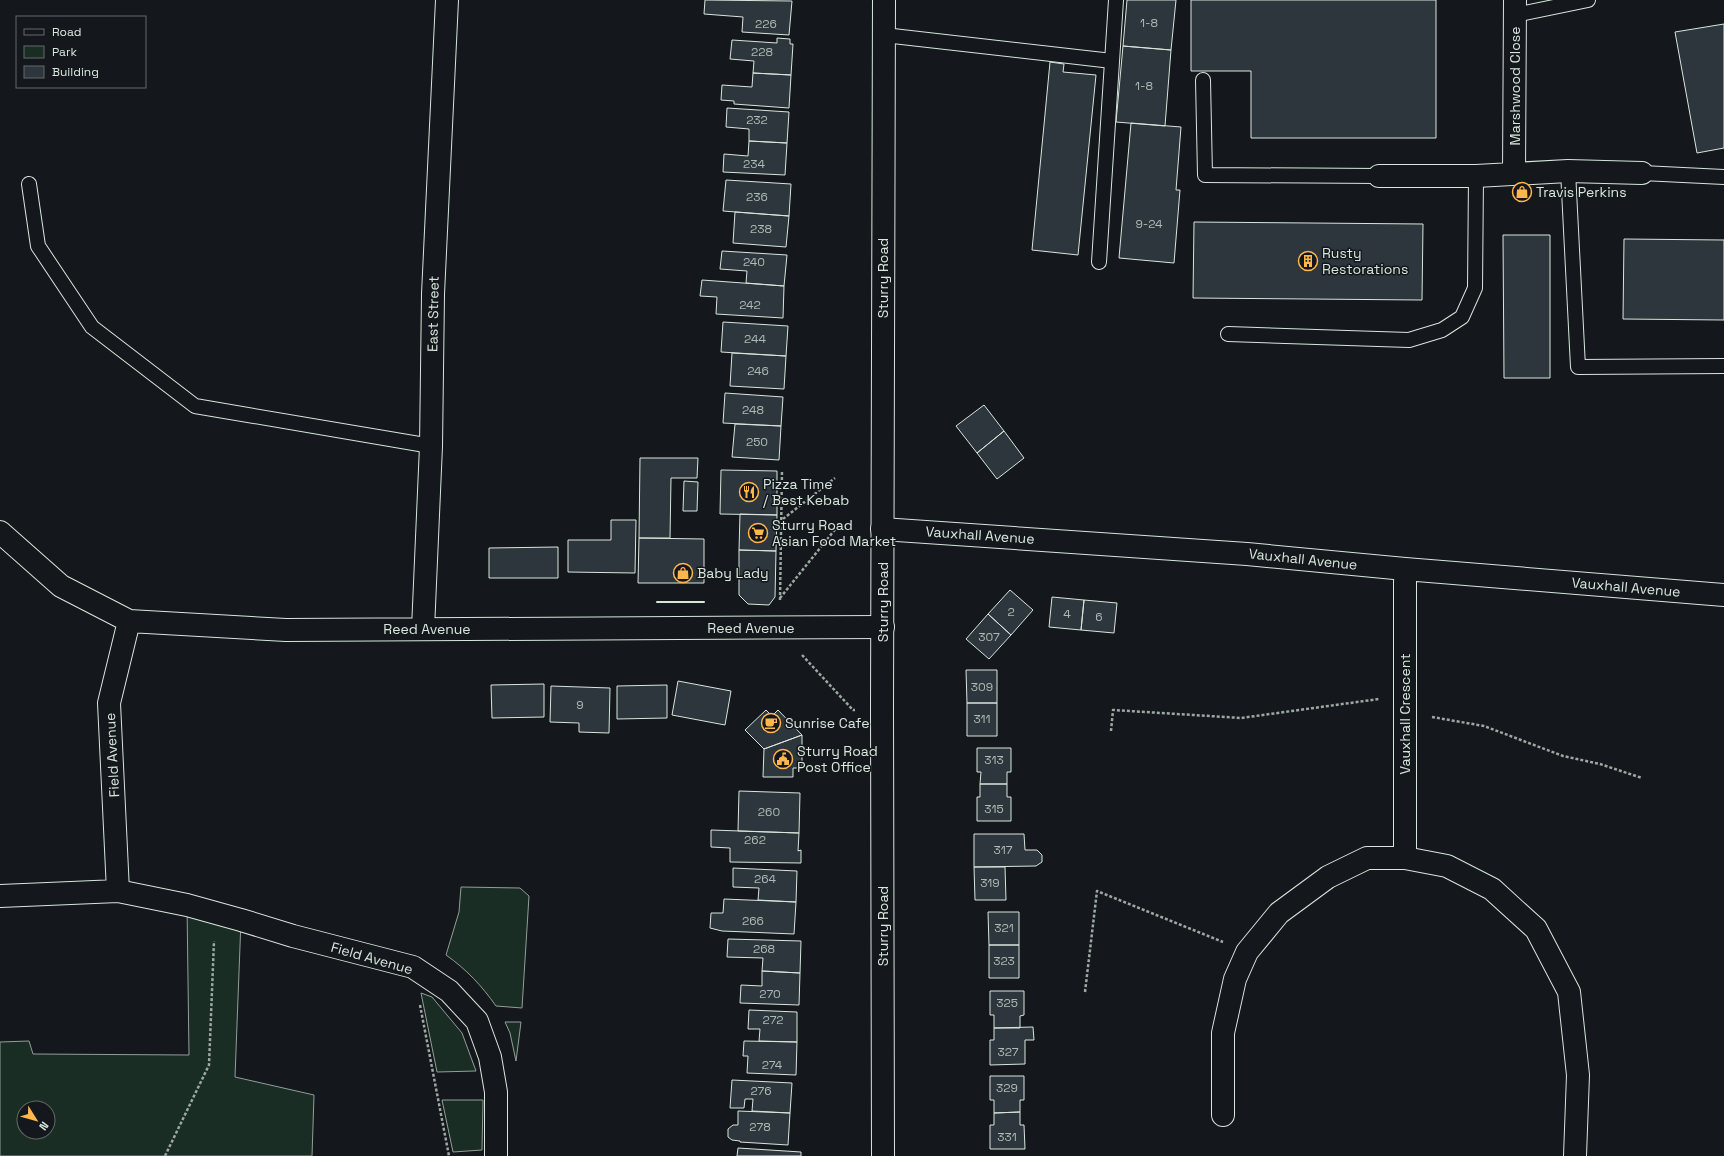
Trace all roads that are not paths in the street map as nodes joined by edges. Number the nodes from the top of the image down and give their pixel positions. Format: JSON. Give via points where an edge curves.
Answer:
{"nodes":[{"id":1,"x":447,"y":0,"type":"edge"},
{"id":2,"x":884,"y":0,"type":"edge"},
{"id":3,"x":1116,"y":0,"type":"edge"},
{"id":4,"x":1588,"y":0,"type":"edge"},
{"id":5,"x":1515,"y":7,"type":"edge"},
{"id":6,"x":884,"y":35,"type":"junction"},
{"id":7,"x":1112,"y":61,"type":"junction"},
{"id":8,"x":1204,"y":80,"type":"dead end"},
{"id":9,"x":1568,"y":171,"type":"junction"},
{"id":10,"x":1514,"y":173,"type":"junction"},
{"id":11,"x":1642,"y":173,"type":"joint"},
{"id":12,"x":1379,"y":176,"type":"joint"},
{"id":13,"x":1476,"y":176,"type":"junction"},
{"id":14,"x":1724,"y":177,"type":"edge"},
{"id":15,"x":29,"y":184,"type":"dead end"},
{"id":16,"x":1099,"y":262,"type":"dead end"},
{"id":17,"x":1228,"y":334,"type":"dead end"},
{"id":18,"x":1724,"y":366,"type":"edge"},
{"id":19,"x":431,"y":446,"type":"junction"},
{"id":20,"x":882,"y":529,"type":"junction"},
{"id":21,"x":0,"y":532,"type":"edge"},
{"id":22,"x":1405,"y":569,"type":"junction"},
{"id":23,"x":1724,"y":595,"type":"edge"},
{"id":24,"x":129,"y":621,"type":"junction"},
{"id":25,"x":883,"y":627,"type":"junction"},
{"id":26,"x":423,"y":629,"type":"junction"},
{"id":27,"x":1405,"y":858,"type":"junction"},
{"id":28,"x":118,"y":891,"type":"junction"},
{"id":29,"x":0,"y":896,"type":"edge"},
{"id":30,"x":1223,"y":1115,"type":"dead end"},
{"id":31,"x":496,"y":1156,"type":"edge"},
{"id":32,"x":883,"y":1156,"type":"edge"},
{"id":33,"x":1575,"y":1156,"type":"edge"}],
"edges":[{"from":1,"to":19,"type":"main road","name":"East Street","via":[[433,294]]},
{"from":2,"to":6,"type":"main road","name":"Sturry Road"},
{"from":3,"to":7,"type":"lane"},
{"from":4,"to":5,"type":"lane"},
{"from":5,"to":10,"type":"main road","name":"Marshwood Close"},
{"from":6,"to":7,"type":"lane"},
{"from":6,"to":20,"type":"main road","name":"Sturry Road"},
{"from":7,"to":16,"type":"lane"},
{"from":8,"to":12,"type":"lane","via":[[1205,175]]},
{"from":9,"to":10,"type":"main road"},
{"from":9,"to":11,"type":"main road"},
{"from":9,"to":18,"type":"lane","via":[[1578,367]]},
{"from":10,"to":13,"type":"main road"},
{"from":11,"to":14,"type":"lane"},
{"from":12,"to":13,"type":"main road"},
{"from":13,"to":17,"type":"lane","via":[[1474,288],[1462,317],[1442,330],[1409,340]]},
{"from":15,"to":19,"type":"lane","via":[[38,246],[92,327],[195,406]]},
{"from":19,"to":26,"type":"main road","name":"East Street"},
{"from":20,"to":22,"type":"main road","name":"Vauxhall Avenue","via":[[1247,554]]},
{"from":20,"to":25,"type":"main road","name":"Sturry Road"},
{"from":21,"to":24,"type":"main road","name":"Reed Avenue","via":[[61,586]]},
{"from":22,"to":23,"type":"main road","name":"Vauxhall Avenue"},
{"from":22,"to":27,"type":"main road","name":"Vauxhall Crescent"},
{"from":24,"to":26,"type":"main road","name":"Reed Avenue","via":[[286,630]]},
{"from":24,"to":28,"type":"main road","name":"Field Avenue","via":[[109,703]]},
{"from":25,"to":26,"type":"main road","name":"Reed Avenue"},
{"from":25,"to":32,"type":"main road","name":"Sturry Road"},
{"from":27,"to":30,"type":"main road","via":[[1367,858],[1328,877],[1279,913],[1247,952],[1235,979],[1223,1033]]},
{"from":27,"to":33,"type":"main road","via":[[1448,866],[1492,889],[1536,929],[1570,992],[1578,1075]]},
{"from":28,"to":29,"type":"main road","name":"Field Avenue"},
{"from":28,"to":31,"type":"main road","name":"Field Avenue","via":[[215,913],[413,967],[449,991],[477,1022],[490,1057],[496,1092]]}]}
